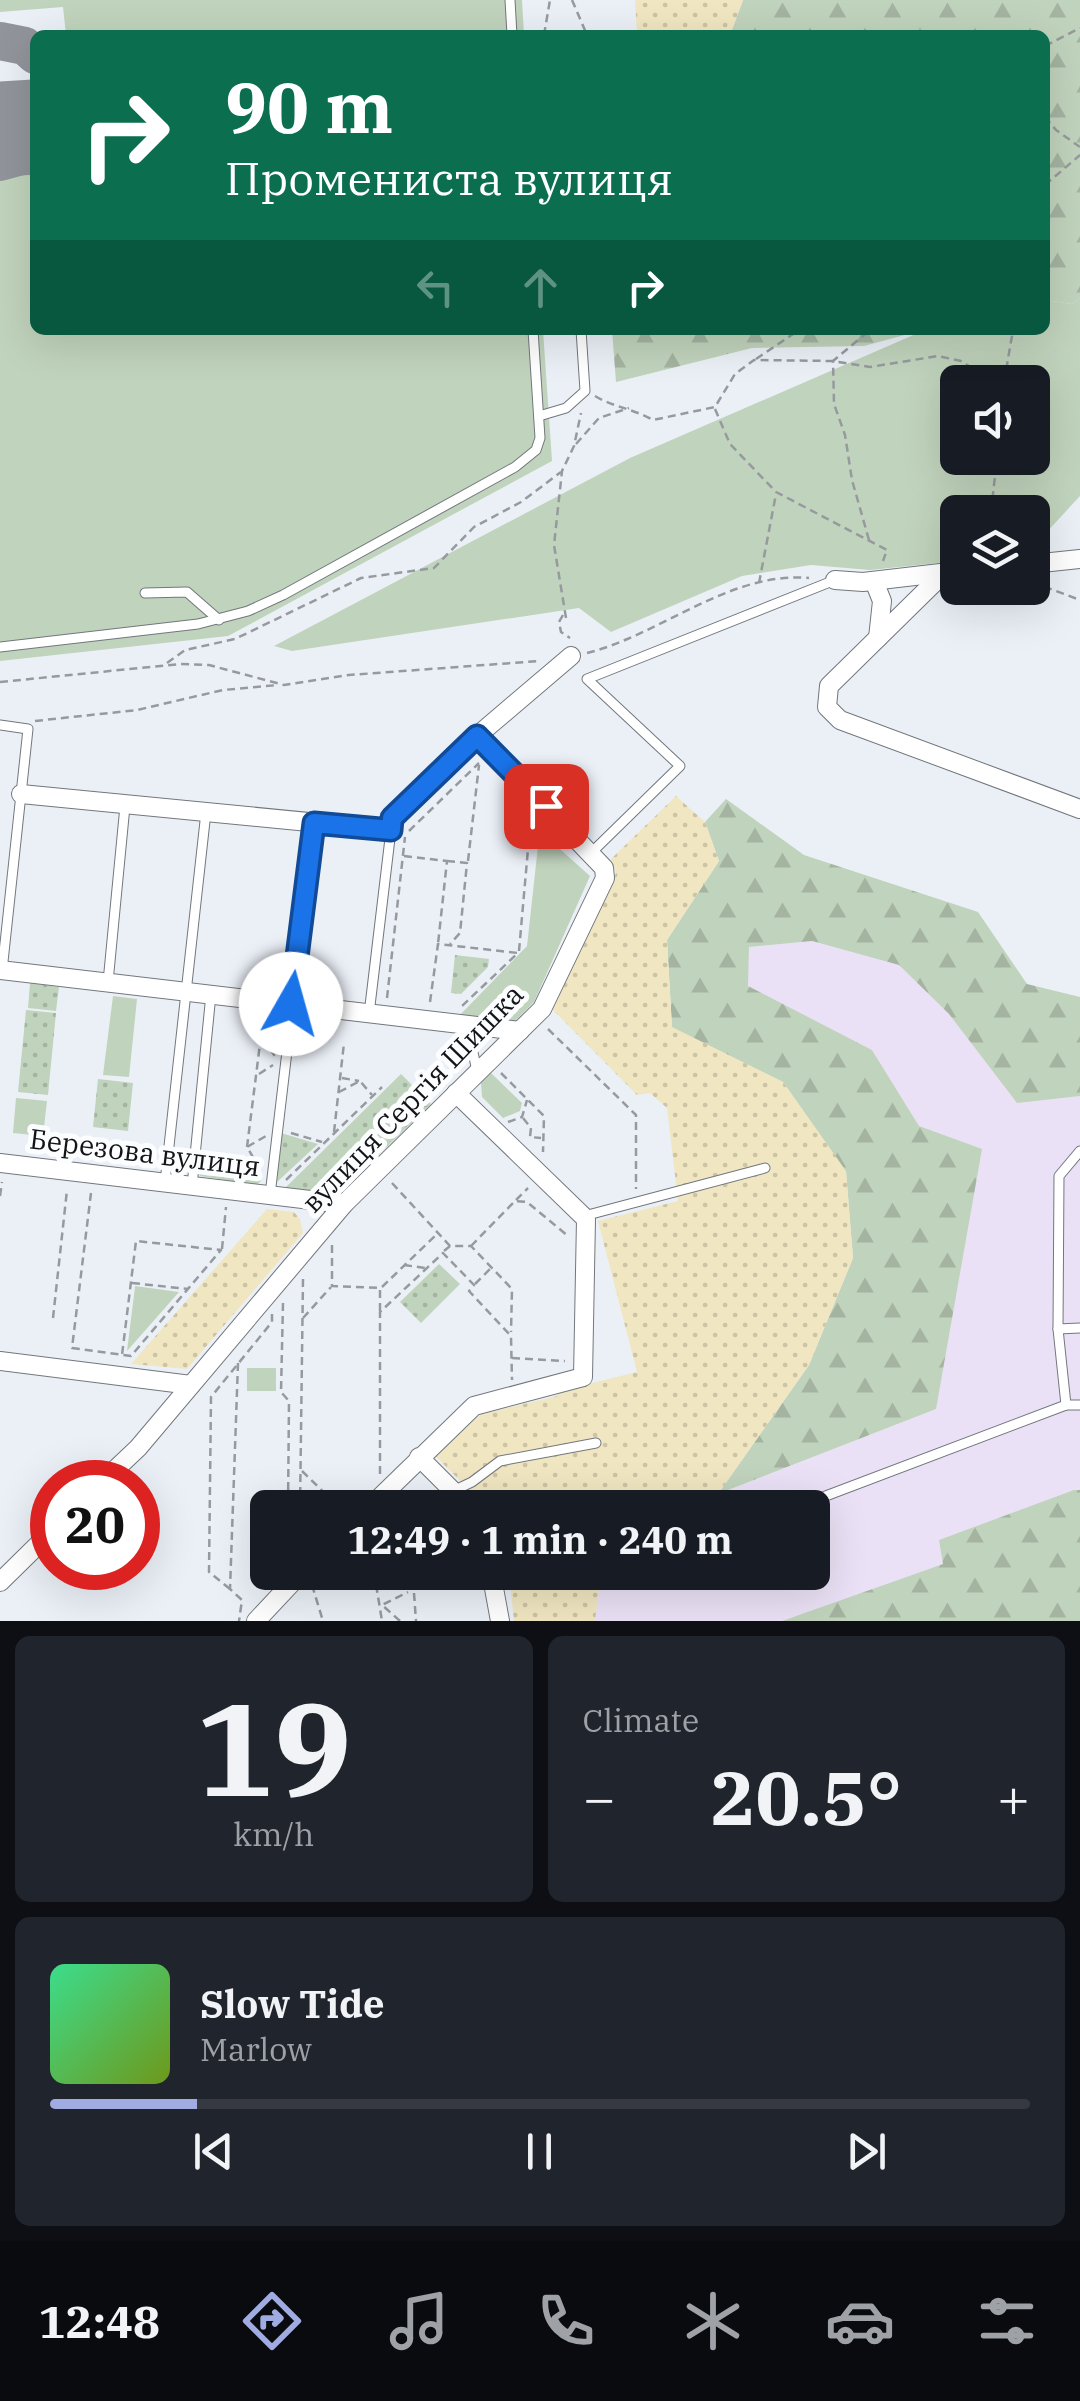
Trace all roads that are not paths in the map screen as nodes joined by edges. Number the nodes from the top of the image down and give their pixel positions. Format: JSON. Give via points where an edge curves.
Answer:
{"nodes":[{"id":1,"x":510,"y":0,"type":"edge"},
{"id":2,"x":512,"y":30,"type":"edge"},
{"id":3,"x":533,"y":335,"type":"edge"},
{"id":4,"x":581,"y":335,"type":"edge"},
{"id":5,"x":539,"y":416,"type":"junction"},
{"id":6,"x":1080,"y":559,"type":"edge"},
{"id":7,"x":1050,"y":562,"type":"edge"},
{"id":8,"x":940,"y":573,"type":"edge"},
{"id":9,"x":836,"y":580,"type":"joint"},
{"id":10,"x":869,"y":582,"type":"junction"},
{"id":11,"x":940,"y":582,"type":"edge"},
{"id":12,"x":145,"y":593,"type":"dead end"},
{"id":13,"x":219,"y":620,"type":"junction"},
{"id":14,"x":878,"y":638,"type":"junction"},
{"id":15,"x":0,"y":647,"type":"edge"},
{"id":16,"x":570,"y":647,"type":"road end"},
{"id":17,"x":0,"y":725,"type":"edge"},
{"id":18,"x":477,"y":736,"type":"junction"},
{"id":19,"x":21,"y":794,"type":"junction"},
{"id":20,"x":125,"y":804,"type":"junction"},
{"id":21,"x":1080,"y":809,"type":"edge"},
{"id":22,"x":206,"y":812,"type":"junction"},
{"id":23,"x":314,"y":823,"type":"junction"},
{"id":24,"x":391,"y":830,"type":"junction"},
{"id":25,"x":592,"y":852,"type":"junction"},
{"id":26,"x":1,"y":971,"type":"edge"},
{"id":27,"x":108,"y":982,"type":"junction"},
{"id":28,"x":184,"y":992,"type":"junction"},
{"id":29,"x":211,"y":994,"type":"junction"},
{"id":30,"x":291,"y":1004,"type":"junction"},
{"id":31,"x":368,"y":1014,"type":"junction"},
{"id":32,"x":462,"y":1018,"type":"junction"},
{"id":33,"x":520,"y":1031,"type":"junction"},
{"id":34,"x":485,"y":1069,"type":"junction"},
{"id":35,"x":456,"y":1093,"type":"junction"},
{"id":36,"x":1080,"y":1150,"type":"edge"},
{"id":37,"x":765,"y":1168,"type":"dead end"},
{"id":38,"x":1,"y":1169,"type":"edge"},
{"id":39,"x":165,"y":1182,"type":"junction"},
{"id":40,"x":192,"y":1186,"type":"junction"},
{"id":41,"x":270,"y":1195,"type":"junction"},
{"id":42,"x":344,"y":1204,"type":"junction"},
{"id":43,"x":584,"y":1216,"type":"junction"},
{"id":44,"x":1080,"y":1328,"type":"edge"},
{"id":45,"x":1058,"y":1329,"type":"junction"},
{"id":46,"x":0,"y":1362,"type":"edge"},
{"id":47,"x":191,"y":1384,"type":"junction"},
{"id":48,"x":1066,"y":1405,"type":"junction"},
{"id":49,"x":1080,"y":1405,"type":"edge"},
{"id":50,"x":596,"y":1443,"type":"dead end"},
{"id":51,"x":419,"y":1457,"type":"junction"},
{"id":52,"x":125,"y":1460,"type":"edge"},
{"id":53,"x":386,"y":1490,"type":"edge"},
{"id":54,"x":450,"y":1490,"type":"edge"},
{"id":55,"x":465,"y":1490,"type":"edge"},
{"id":56,"x":830,"y":1494,"type":"edge"},
{"id":57,"x":30,"y":1553,"type":"edge"},
{"id":58,"x":0,"y":1582,"type":"edge"},
{"id":59,"x":294,"y":1590,"type":"edge"},
{"id":60,"x":494,"y":1590,"type":"edge"},
{"id":61,"x":276,"y":1612,"type":"edge"},
{"id":62,"x":256,"y":1621,"type":"edge"},
{"id":63,"x":500,"y":1621,"type":"edge"}],
"edges":[{"from":1,"to":2,"type":"lane"},
{"from":3,"to":5,"type":"lane"},
{"from":4,"to":5,"type":"lane","via":[[586,391],[566,408]]},
{"from":5,"to":13,"type":"lane","via":[[536,450],[515,467],[283,595]]},
{"from":6,"to":7,"type":"street"},
{"from":8,"to":10,"type":"street"},
{"from":9,"to":10,"type":"street"},
{"from":9,"to":25,"type":"lane","via":[[587,678],[680,766]]},
{"from":10,"to":14,"type":"street","via":[[882,601]]},
{"from":11,"to":14,"type":"street"},
{"from":12,"to":13,"type":"lane","via":[[187,592]]},
{"from":13,"to":15,"type":"lane"},
{"from":14,"to":21,"type":"street","via":[[829,686],[827,707],[840,720]]},
{"from":16,"to":18,"type":"street"},
{"from":17,"to":19,"type":"lane","via":[[28,729]]},
{"from":18,"to":24,"type":"street","via":[[392,818]]},
{"from":18,"to":25,"type":"street"},
{"from":19,"to":20,"type":"street"},
{"from":19,"to":26,"type":"lane"},
{"from":20,"to":22,"type":"street"},
{"from":20,"to":27,"type":"lane"},
{"from":22,"to":23,"type":"street"},
{"from":22,"to":28,"type":"lane"},
{"from":23,"to":24,"type":"street"},
{"from":23,"to":30,"type":"lane"},
{"from":24,"to":31,"type":"lane"},
{"from":25,"to":33,"type":"street","name":"вулиця Сергія Шишка","via":[[605,878],[542,1009]]},
{"from":26,"to":27,"type":"street"},
{"from":27,"to":28,"type":"street"},
{"from":28,"to":29,"type":"street"},
{"from":28,"to":39,"type":"lane"},
{"from":29,"to":30,"type":"street"},
{"from":29,"to":40,"type":"lane"},
{"from":30,"to":31,"type":"street"},
{"from":30,"to":41,"type":"lane"},
{"from":31,"to":32,"type":"street"},
{"from":32,"to":33,"type":"street"},
{"from":32,"to":34,"type":"lane"},
{"from":33,"to":34,"type":"street","name":"вулиця Сергія Шишка"},
{"from":34,"to":35,"type":"street","name":"вулиця Сергія Шишка"},
{"from":35,"to":42,"type":"street","name":"вулиця Сергія Шишка"},
{"from":35,"to":43,"type":"street"},
{"from":36,"to":45,"type":"lane","via":[[1059,1176]]},
{"from":37,"to":43,"type":"lane"},
{"from":38,"to":39,"type":"street","name":"Березова вулиця"},
{"from":39,"to":40,"type":"street","name":"Березова вулиця"},
{"from":40,"to":41,"type":"street","name":"Березова вулиця"},
{"from":41,"to":42,"type":"street","name":"Березова вулиця"},
{"from":42,"to":47,"type":"street","name":"вулиця Сергія Шишка"},
{"from":43,"to":51,"type":"street","via":[[583,1377],[474,1406]]},
{"from":44,"to":45,"type":"lane"},
{"from":45,"to":48,"type":"lane"},
{"from":46,"to":47,"type":"street"},
{"from":47,"to":52,"type":"street","name":"вулиця Сергія Шишка"},
{"from":48,"to":49,"type":"lane"},
{"from":48,"to":56,"type":"lane"},
{"from":50,"to":55,"type":"lane","via":[[500,1461]]},
{"from":51,"to":53,"type":"street"},
{"from":51,"to":54,"type":"street"},
{"from":57,"to":58,"type":"street"},
{"from":59,"to":61,"type":"street"},
{"from":60,"to":63,"type":"street"},
{"from":61,"to":62,"type":"street"}]}
